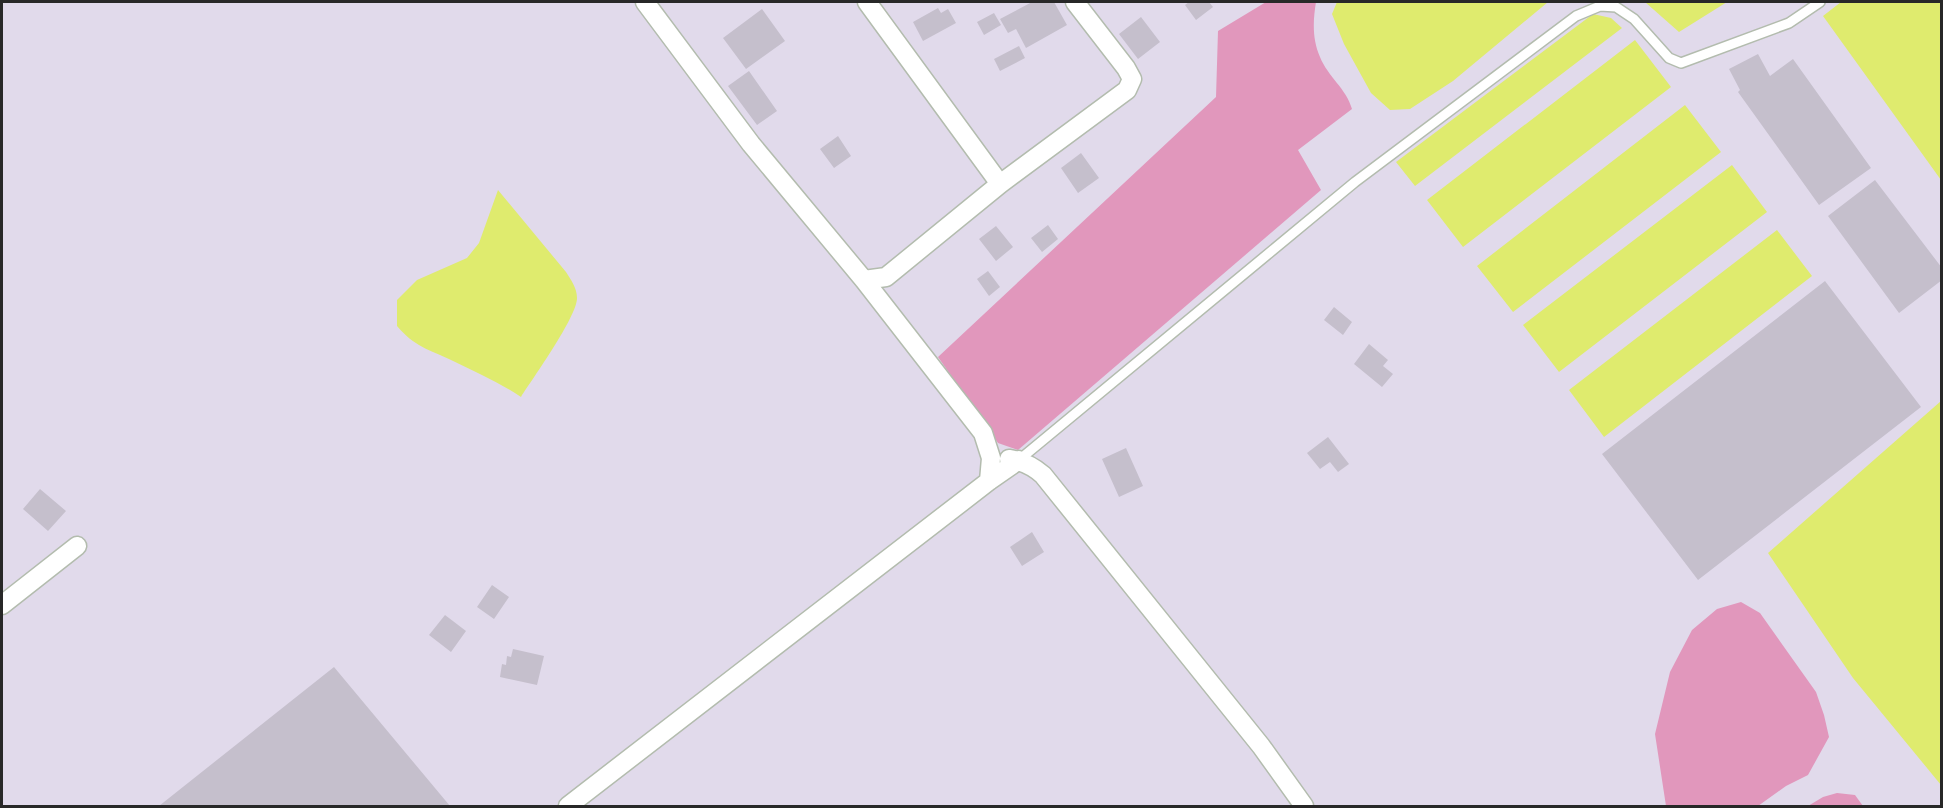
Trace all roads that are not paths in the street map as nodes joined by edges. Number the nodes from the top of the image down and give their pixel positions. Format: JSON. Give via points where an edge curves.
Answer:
{"nodes":[{"id":1,"x":645,"y":2,"type":"edge"},
{"id":2,"x":867,"y":2,"type":"edge"},
{"id":3,"x":1076,"y":2,"type":"edge"},
{"id":4,"x":1820,"y":2,"type":"edge"},
{"id":5,"x":1000,"y":184,"type":"junction"},
{"id":6,"x":886,"y":277,"type":"junction"},
{"id":7,"x":864,"y":280,"type":"junction"},
{"id":8,"x":885,"y":308,"type":"junction"},
{"id":9,"x":991,"y":458,"type":"junction"},
{"id":10,"x":1019,"y":460,"type":"junction"},
{"id":11,"x":989,"y":481,"type":"junction"},
{"id":12,"x":78,"y":546,"type":"dead end"},
{"id":13,"x":2,"y":605,"type":"edge"},
{"id":14,"x":568,"y":807,"type":"edge"},
{"id":15,"x":1304,"y":807,"type":"edge"}],
"edges":[{"from":1,"to":7,"type":"street","via":[[751,144]]},
{"from":2,"to":5,"type":"street"},
{"from":3,"to":5,"type":"street","via":[[1132,79],[1116,99]]},
{"from":4,"to":10,"type":"lane","via":[[1789,23],[1681,63],[1669,58],[1634,19],[1616,7],[1600,6],[1576,16],[1355,182]]},
{"from":5,"to":6,"type":"street"},
{"from":6,"to":7,"type":"street"},
{"from":6,"to":8,"type":"street"},
{"from":7,"to":8,"type":"street"},
{"from":8,"to":9,"type":"street","via":[[983,433]]},
{"from":9,"to":10,"type":"street"},
{"from":9,"to":11,"type":"street"},
{"from":10,"to":11,"type":"street"},
{"from":10,"to":15,"type":"street","via":[[1043,475],[1261,746]]},
{"from":11,"to":14,"type":"street"},
{"from":12,"to":13,"type":"street"}]}
